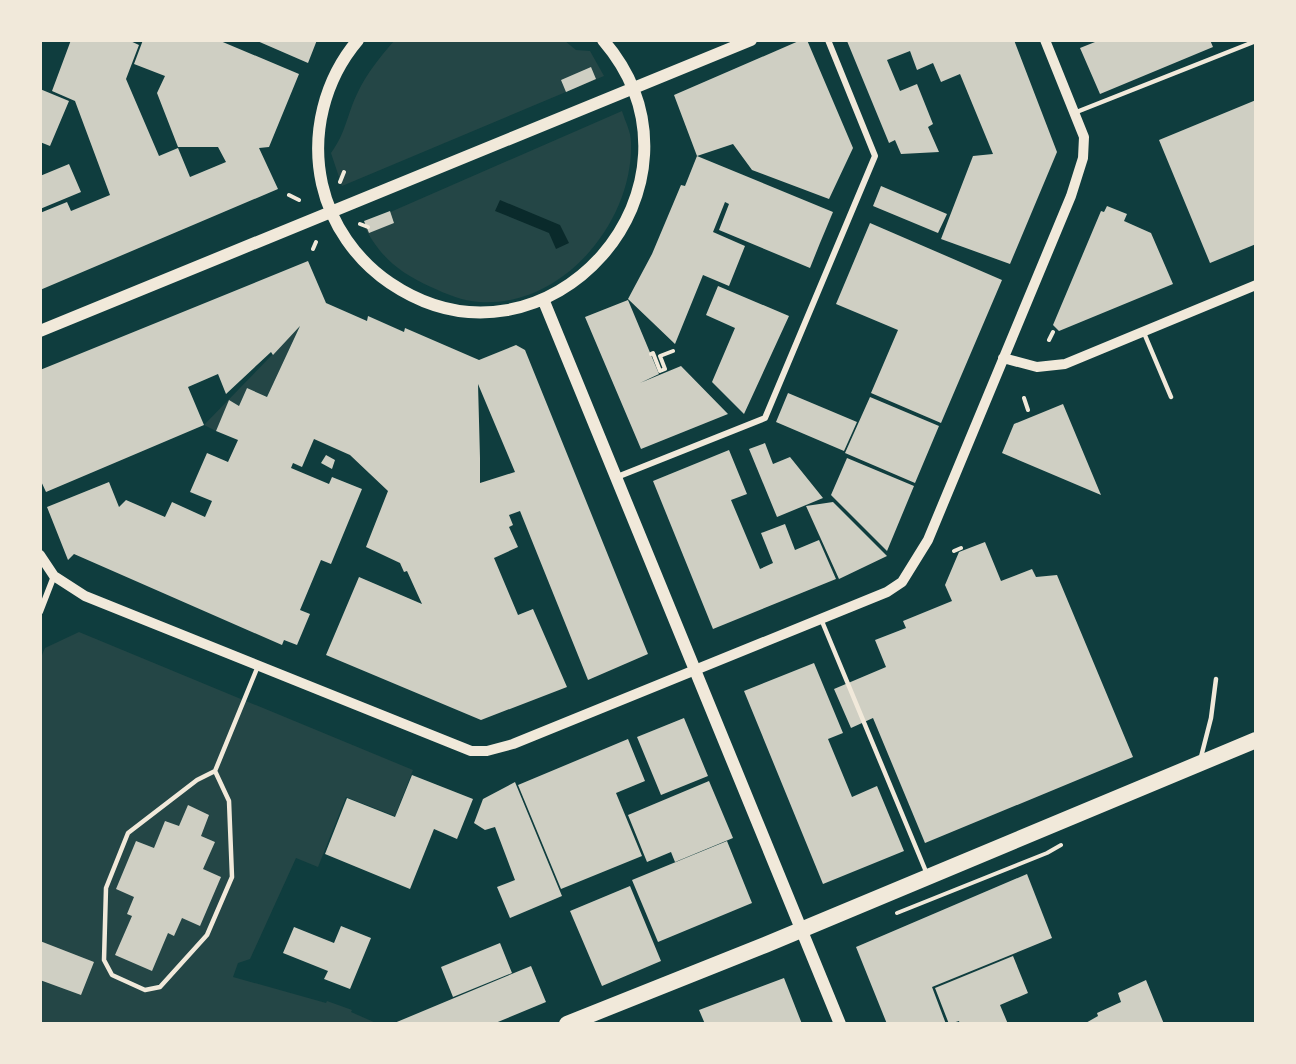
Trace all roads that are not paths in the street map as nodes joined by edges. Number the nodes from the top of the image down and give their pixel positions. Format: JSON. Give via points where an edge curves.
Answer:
{"nodes":[{"id":1,"x":358,"y":40,"type":"edge"},
{"id":2,"x":603,"y":40,"type":"edge"},
{"id":3,"x":751,"y":40,"type":"edge"},
{"id":4,"x":828,"y":40,"type":"edge"},
{"id":5,"x":1045,"y":40,"type":"edge"},
{"id":6,"x":1256,"y":41,"type":"edge"},
{"id":7,"x":633,"y":87,"type":"junction"},
{"id":8,"x":1074,"y":113,"type":"junction"},
{"id":9,"x":332,"y":213,"type":"junction"},
{"id":10,"x":1256,"y":285,"type":"edge"},
{"id":11,"x":543,"y":299,"type":"junction"},
{"id":12,"x":40,"y":331,"type":"edge"},
{"id":13,"x":1143,"y":331,"type":"junction"},
{"id":14,"x":1003,"y":358,"type":"junction"},
{"id":15,"x":1171,"y":397,"type":"dead end"},
{"id":16,"x":617,"y":477,"type":"junction"},
{"id":17,"x":40,"y":555,"type":"edge"},
{"id":18,"x":54,"y":576,"type":"junction"},
{"id":19,"x":40,"y":612,"type":"edge"},
{"id":20,"x":821,"y":619,"type":"junction"},
{"id":21,"x":258,"y":666,"type":"junction"},
{"id":22,"x":696,"y":668,"type":"junction"},
{"id":23,"x":1216,"y":679,"type":"dead end"},
{"id":24,"x":1256,"y":740,"type":"edge"},
{"id":25,"x":1200,"y":763,"type":"junction"},
{"id":26,"x":216,"y":771,"type":"junction"},
{"id":27,"x":928,"y":876,"type":"junction"},
{"id":28,"x":801,"y":929,"type":"junction"},
{"id":29,"x":567,"y":1023,"type":"edge"},
{"id":30,"x":840,"y":1023,"type":"edge"}],
"edges":[{"from":1,"to":9,"type":"main road","via":[[332,81],[319,125],[320,170]]},
{"from":2,"to":7,"type":"main road"},
{"from":3,"to":7,"type":"main road"},
{"from":4,"to":16,"type":"street","via":[[875,156],[765,418]]},
{"from":5,"to":8,"type":"street"},
{"from":6,"to":8,"type":"lane"},
{"from":7,"to":9,"type":"main road"},
{"from":7,"to":11,"type":"main road","via":[[641,116],[644,153],[629,217],[617,239],[594,266]]},
{"from":8,"to":14,"type":"street","via":[[1084,137],[1083,159]]},
{"from":9,"to":11,"type":"main road","via":[[344,237],[368,265],[420,299],[482,311],[513,308]]},
{"from":9,"to":12,"type":"main road"},
{"from":10,"to":13,"type":"street"},
{"from":11,"to":16,"type":"main road"},
{"from":13,"to":14,"type":"street","via":[[1065,364],[1037,367]]},
{"from":13,"to":15,"type":"lane"},
{"from":14,"to":20,"type":"street","via":[[928,540],[902,582]]},
{"from":16,"to":22,"type":"main road"},
{"from":17,"to":18,"type":"street"},
{"from":18,"to":19,"type":"street"},
{"from":18,"to":21,"type":"street","via":[[85,596]]},
{"from":20,"to":22,"type":"street"},
{"from":20,"to":27,"type":"lane"},
{"from":21,"to":22,"type":"street","via":[[471,751],[506,747]]},
{"from":21,"to":26,"type":"lane"},
{"from":22,"to":28,"type":"main road"},
{"from":23,"to":25,"type":"lane"},
{"from":24,"to":25,"type":"highway"},
{"from":25,"to":27,"type":"highway"},
{"from":26,"to":26,"type":"lane","via":[[229,801],[232,877],[207,935],[160,987],[145,990],[112,975],[104,960],[106,888],[128,833],[197,780]]},
{"from":27,"to":28,"type":"highway"},
{"from":28,"to":29,"type":"highway"},
{"from":28,"to":30,"type":"main road"}]}
